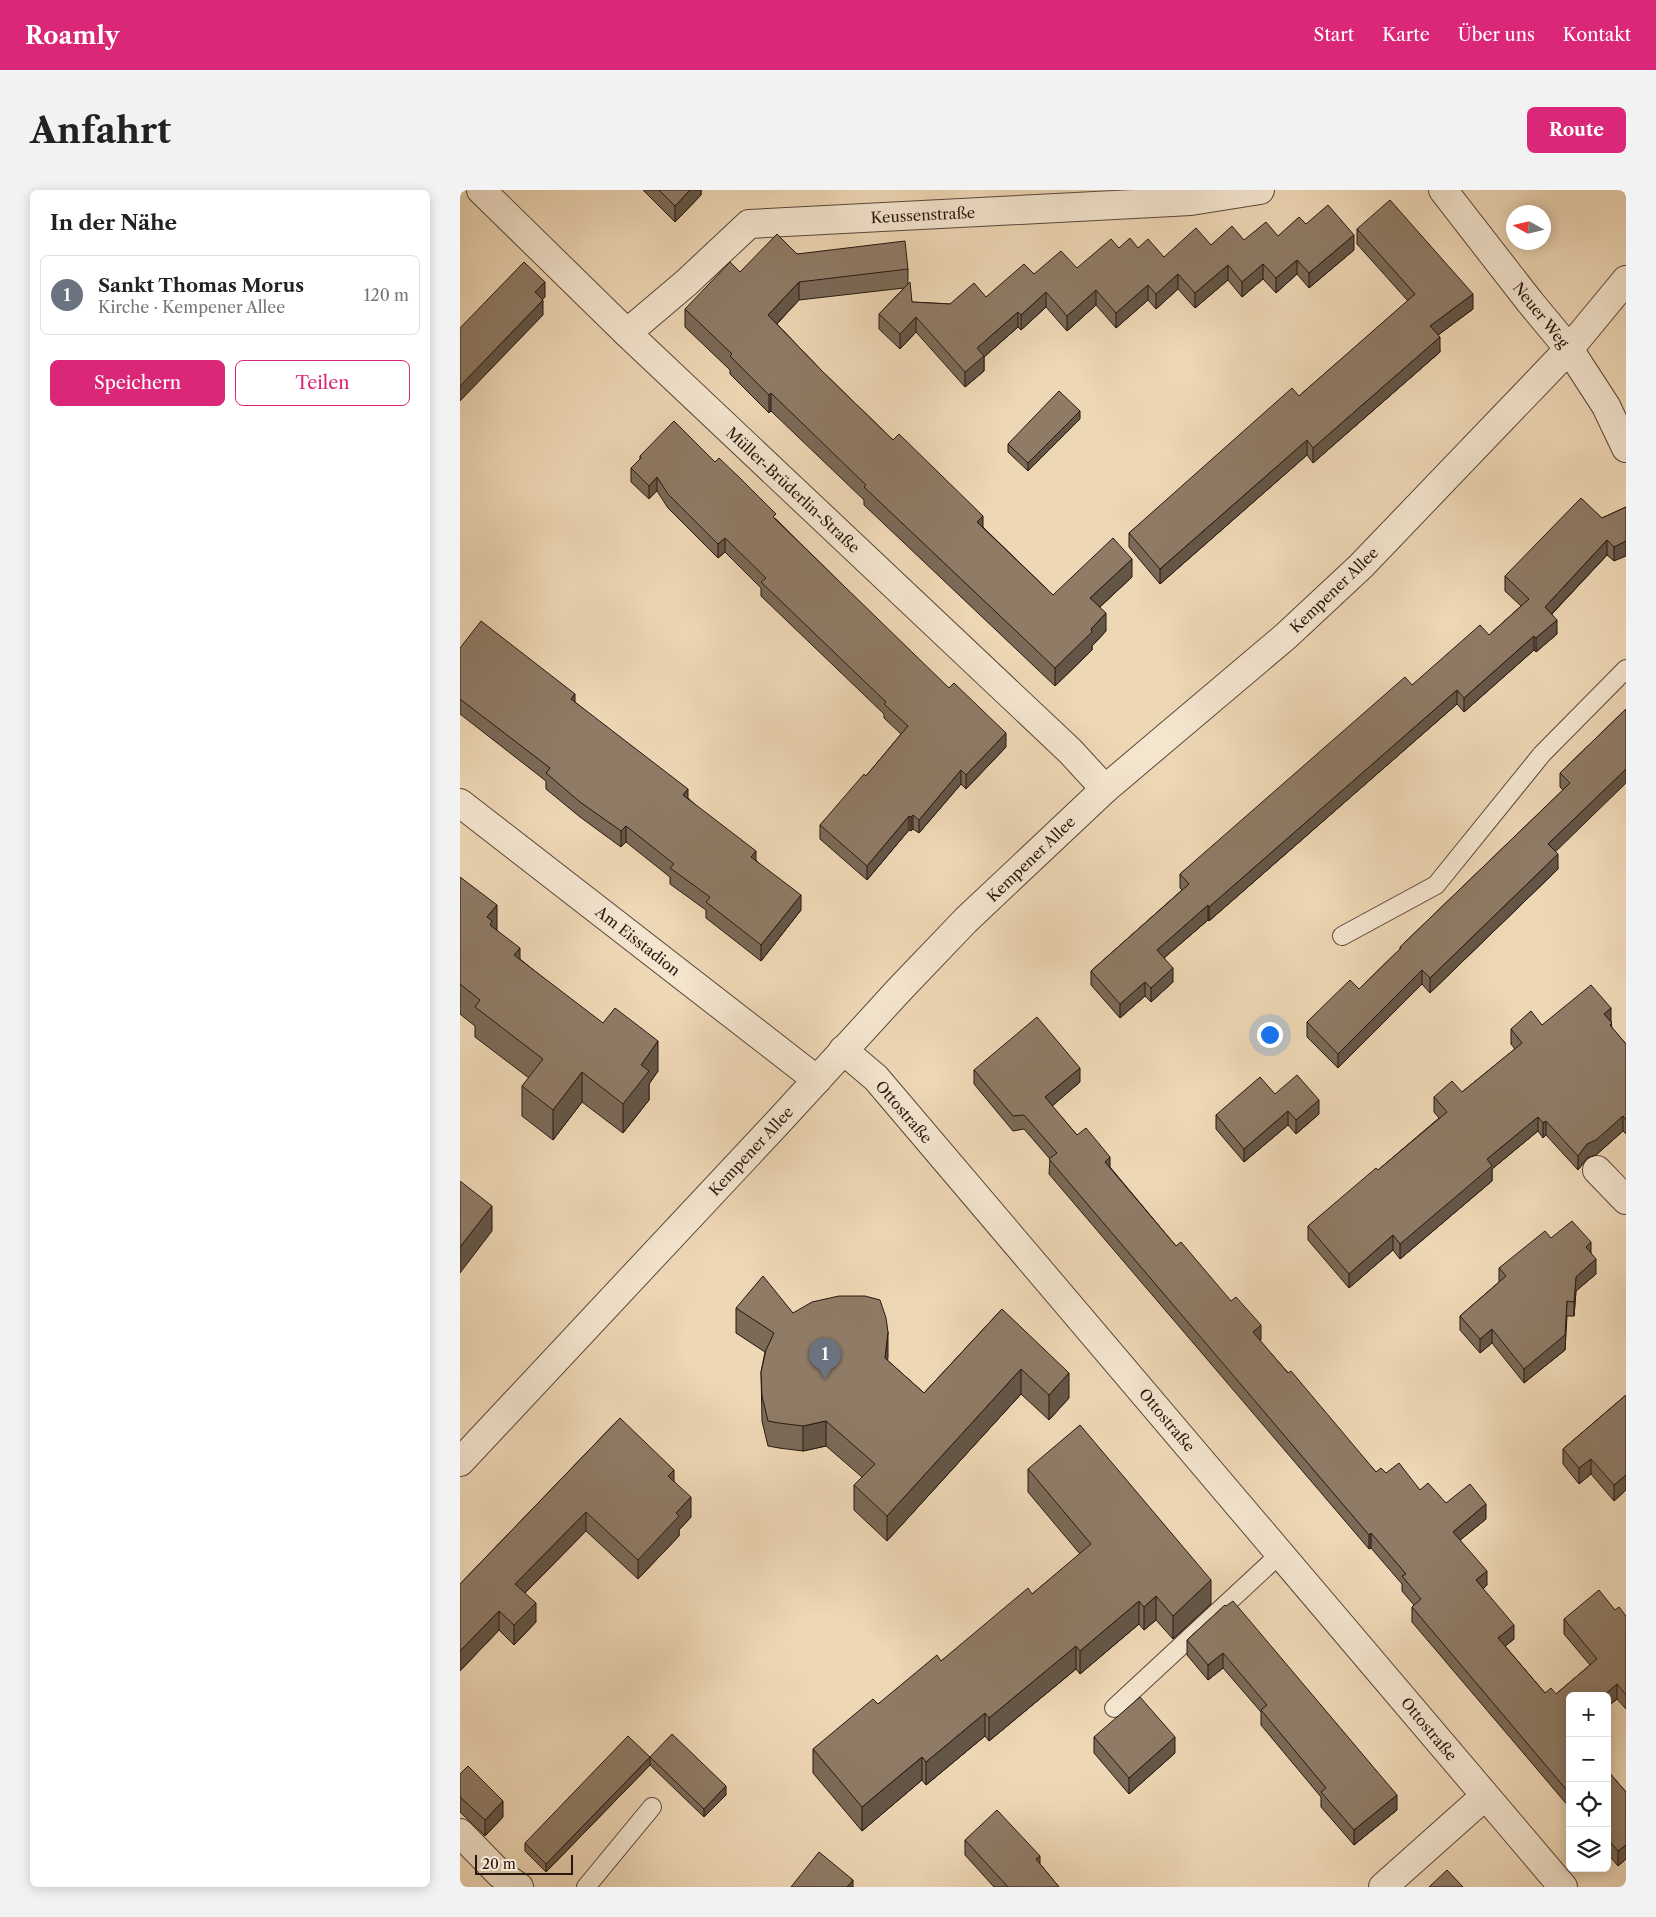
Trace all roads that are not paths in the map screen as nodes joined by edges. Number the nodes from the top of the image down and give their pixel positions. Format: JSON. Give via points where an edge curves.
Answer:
{"nodes":[{"id":1,"x":481,"y":190,"type":"edge"},
{"id":2,"x":1260,"y":190,"type":"edge"},
{"id":3,"x":1443,"y":190,"type":"edge"},
{"id":4,"x":1626,"y":280,"type":"edge"},
{"id":5,"x":627,"y":333,"type":"junction"},
{"id":6,"x":1569,"y":349,"type":"junction"},
{"id":7,"x":1626,"y":448,"type":"edge"},
{"id":8,"x":1626,"y":669,"type":"edge"},
{"id":9,"x":1105,"y":789,"type":"junction"},
{"id":10,"x":460,"y":802,"type":"edge"},
{"id":11,"x":1342,"y":936,"type":"dead end"},
{"id":12,"x":843,"y":1050,"type":"junction"},
{"id":13,"x":817,"y":1080,"type":"junction"},
{"id":14,"x":1597,"y":1170,"type":"dead end"},
{"id":15,"x":1626,"y":1200,"type":"edge"},
{"id":16,"x":460,"y":1462,"type":"edge"},
{"id":17,"x":1280,"y":1554,"type":"junction"},
{"id":18,"x":1114,"y":1708,"type":"dead end"},
{"id":19,"x":1485,"y":1796,"type":"junction"},
{"id":20,"x":652,"y":1807,"type":"dead end"},
{"id":21,"x":460,"y":1833,"type":"edge"},
{"id":22,"x":519,"y":1887,"type":"edge"},
{"id":23,"x":586,"y":1887,"type":"edge"},
{"id":24,"x":1383,"y":1887,"type":"edge"},
{"id":25,"x":1563,"y":1887,"type":"edge"}],
"edges":[{"from":1,"to":5,"type":"street","name":"Müller-Brüderlin-Straße"},
{"from":2,"to":5,"type":"street","name":"Keussenstraße","via":[[1190,201],[749,224]]},
{"from":3,"to":6,"type":"street","name":"Neuer Weg"},
{"from":4,"to":6,"type":"street","name":"Kempener Allee"},
{"from":5,"to":9,"type":"street","name":"Müller-Brüderlin-Straße","via":[[1070,751]]},
{"from":6,"to":7,"type":"street","name":"Neuer Weg","via":[[1606,406]]},
{"from":6,"to":9,"type":"street","name":"Kempener Allee","via":[[1361,566],[1286,636]]},
{"from":8,"to":11,"type":"lane","via":[[1542,754],[1436,885]]},
{"from":9,"to":12,"type":"street","name":"Kempener Allee","via":[[966,920]]},
{"from":10,"to":13,"type":"street","name":"Am Eisstadion"},
{"from":12,"to":13,"type":"street","name":"Kempener Allee"},
{"from":12,"to":17,"type":"street","name":"Ottostraße","via":[[876,1078]]},
{"from":13,"to":16,"type":"street","name":"Kempener Allee"},
{"from":14,"to":15,"type":"street"},
{"from":17,"to":18,"type":"lane"},
{"from":17,"to":19,"type":"street","name":"Ottostraße"},
{"from":19,"to":24,"type":"street"},
{"from":19,"to":25,"type":"street","name":"Ottostraße"},
{"from":20,"to":23,"type":"lane"},
{"from":21,"to":22,"type":"street","via":[[500,1874]]}]}
